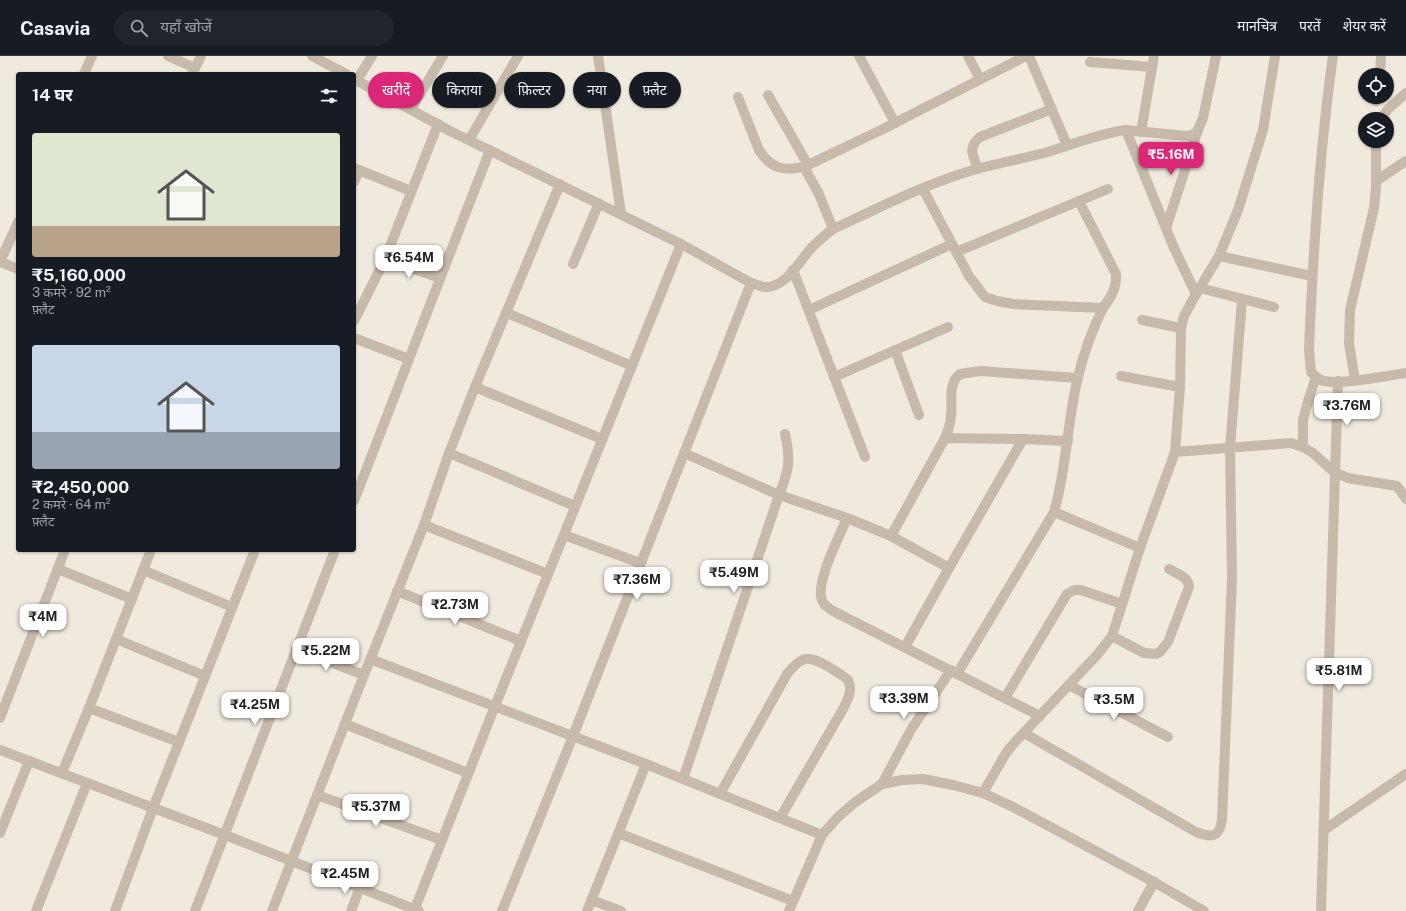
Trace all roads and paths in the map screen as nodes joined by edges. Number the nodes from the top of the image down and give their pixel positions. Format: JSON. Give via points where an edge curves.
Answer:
{"nodes":[{"id":1,"x":92,"y":56,"type":"edge"},
{"id":2,"x":168,"y":56,"type":"edge"},
{"id":3,"x":201,"y":56,"type":"edge"},
{"id":4,"x":312,"y":56,"type":"edge"},
{"id":5,"x":372,"y":56,"type":"edge"},
{"id":6,"x":443,"y":56,"type":"edge"},
{"id":7,"x":518,"y":56,"type":"edge"},
{"id":8,"x":598,"y":56,"type":"edge"},
{"id":9,"x":858,"y":56,"type":"edge"},
{"id":10,"x":968,"y":56,"type":"edge"},
{"id":11,"x":1026,"y":56,"type":"edge"},
{"id":12,"x":1029,"y":56,"type":"edge"},
{"id":13,"x":1154,"y":56,"type":"edge"},
{"id":14,"x":1216,"y":56,"type":"edge"},
{"id":15,"x":1275,"y":56,"type":"edge"},
{"id":16,"x":1333,"y":56,"type":"edge"},
{"id":17,"x":1381,"y":56,"type":"edge"},
{"id":18,"x":1090,"y":62,"type":"dead end"},
{"id":19,"x":1152,"y":67,"type":"junction"},
{"id":20,"x":1380,"y":68,"type":"edge"},
{"id":21,"x":193,"y":71,"type":"edge"},
{"id":22,"x":85,"y":72,"type":"edge"},
{"id":23,"x":342,"y":72,"type":"edge"},
{"id":24,"x":356,"y":79,"type":"edge"},
{"id":25,"x":980,"y":79,"type":"junction"},
{"id":26,"x":1406,"y":93,"type":"edge"},
{"id":27,"x":768,"y":95,"type":"dead end"},
{"id":28,"x":738,"y":97,"type":"dead end"},
{"id":29,"x":411,"y":110,"type":"junction"},
{"id":30,"x":1052,"y":110,"type":"junction"},
{"id":31,"x":1386,"y":112,"type":"edge"},
{"id":32,"x":895,"y":123,"type":"junction"},
{"id":33,"x":438,"y":124,"type":"junction"},
{"id":34,"x":1126,"y":130,"type":"junction"},
{"id":35,"x":1198,"y":130,"type":"junction"},
{"id":36,"x":1142,"y":132,"type":"junction"},
{"id":37,"x":469,"y":140,"type":"junction"},
{"id":38,"x":1068,"y":145,"type":"junction"},
{"id":39,"x":1376,"y":148,"type":"edge"},
{"id":40,"x":490,"y":150,"type":"junction"},
{"id":41,"x":1406,"y":161,"type":"edge"},
{"id":42,"x":806,"y":166,"type":"junction"},
{"id":43,"x":356,"y":169,"type":"edge"},
{"id":44,"x":978,"y":169,"type":"junction"},
{"id":45,"x":1376,"y":181,"type":"junction"},
{"id":46,"x":560,"y":184,"type":"junction"},
{"id":47,"x":923,"y":189,"type":"junction"},
{"id":48,"x":1108,"y":189,"type":"dead end"},
{"id":49,"x":411,"y":190,"type":"junction"},
{"id":50,"x":1079,"y":201,"type":"junction"},
{"id":51,"x":599,"y":203,"type":"junction"},
{"id":52,"x":621,"y":214,"type":"junction"},
{"id":53,"x":16,"y":226,"type":"edge"},
{"id":54,"x":1166,"y":228,"type":"junction"},
{"id":55,"x":833,"y":229,"type":"junction"},
{"id":56,"x":681,"y":244,"type":"junction"},
{"id":57,"x":954,"y":248,"type":"junction"},
{"id":58,"x":1219,"y":256,"type":"junction"},
{"id":59,"x":385,"y":259,"type":"junction"},
{"id":60,"x":0,"y":262,"type":"edge"},
{"id":61,"x":573,"y":264,"type":"dead end"},
{"id":62,"x":16,"y":268,"type":"edge"},
{"id":63,"x":793,"y":270,"type":"junction"},
{"id":64,"x":1312,"y":276,"type":"junction"},
{"id":65,"x":440,"y":278,"type":"junction"},
{"id":66,"x":751,"y":284,"type":"junction"},
{"id":67,"x":1198,"y":291,"type":"junction"},
{"id":68,"x":1242,"y":300,"type":"junction"},
{"id":69,"x":1274,"y":307,"type":"dead end"},
{"id":70,"x":1103,"y":308,"type":"junction"},
{"id":71,"x":809,"y":310,"type":"junction"},
{"id":72,"x":507,"y":313,"type":"junction"},
{"id":73,"x":356,"y":317,"type":"edge"},
{"id":74,"x":1142,"y":320,"type":"dead end"},
{"id":75,"x":948,"y":327,"type":"dead end"},
{"id":76,"x":1181,"y":328,"type":"junction"},
{"id":77,"x":356,"y":339,"type":"edge"},
{"id":78,"x":895,"y":350,"type":"junction"},
{"id":79,"x":409,"y":359,"type":"junction"},
{"id":80,"x":632,"y":366,"type":"junction"},
{"id":81,"x":1406,"y":373,"type":"edge"},
{"id":82,"x":1120,"y":376,"type":"dead end"},
{"id":83,"x":834,"y":377,"type":"junction"},
{"id":84,"x":1316,"y":377,"type":"junction"},
{"id":85,"x":1078,"y":378,"type":"junction"},
{"id":86,"x":1355,"y":380,"type":"junction"},
{"id":87,"x":1338,"y":381,"type":"junction"},
{"id":88,"x":475,"y":387,"type":"junction"},
{"id":89,"x":1180,"y":388,"type":"junction"},
{"id":90,"x":919,"y":415,"type":"dead end"},
{"id":91,"x":785,"y":434,"type":"dead end"},
{"id":92,"x":602,"y":438,"type":"junction"},
{"id":93,"x":945,"y":438,"type":"junction"},
{"id":94,"x":1023,"y":439,"type":"junction"},
{"id":95,"x":1068,"y":441,"type":"junction"},
{"id":96,"x":1230,"y":447,"type":"junction"},
{"id":97,"x":1303,"y":447,"type":"junction"},
{"id":98,"x":1175,"y":452,"type":"junction"},
{"id":99,"x":449,"y":453,"type":"junction"},
{"id":100,"x":684,"y":453,"type":"junction"},
{"id":101,"x":864,"y":457,"type":"dead end"},
{"id":102,"x":1334,"y":472,"type":"junction"},
{"id":103,"x":1401,"y":486,"type":"edge"},
{"id":104,"x":779,"y":495,"type":"junction"},
{"id":105,"x":356,"y":496,"type":"edge"},
{"id":106,"x":1406,"y":499,"type":"edge"},
{"id":107,"x":575,"y":506,"type":"junction"},
{"id":108,"x":1054,"y":512,"type":"junction"},
{"id":109,"x":847,"y":518,"type":"junction"},
{"id":110,"x":424,"y":525,"type":"junction"},
{"id":111,"x":564,"y":535,"type":"junction"},
{"id":112,"x":891,"y":536,"type":"junction"},
{"id":113,"x":1140,"y":548,"type":"junction"},
{"id":114,"x":64,"y":552,"type":"edge"},
{"id":115,"x":150,"y":552,"type":"edge"},
{"id":116,"x":254,"y":552,"type":"edge"},
{"id":117,"x":334,"y":552,"type":"edge"},
{"id":118,"x":640,"y":563,"type":"junction"},
{"id":119,"x":949,"y":568,"type":"junction"},
{"id":120,"x":58,"y":569,"type":"junction"},
{"id":121,"x":143,"y":570,"type":"junction"},
{"id":122,"x":1169,"y":570,"type":"dead end"},
{"id":123,"x":548,"y":574,"type":"junction"},
{"id":124,"x":398,"y":591,"type":"junction"},
{"id":125,"x":132,"y":599,"type":"junction"},
{"id":126,"x":1122,"y":604,"type":"junction"},
{"id":127,"x":232,"y":607,"type":"junction"},
{"id":128,"x":1112,"y":636,"type":"junction"},
{"id":129,"x":116,"y":639,"type":"junction"},
{"id":130,"x":521,"y":641,"type":"junction"},
{"id":131,"x":905,"y":647,"type":"junction"},
{"id":132,"x":296,"y":649,"type":"junction"},
{"id":133,"x":370,"y":659,"type":"junction"},
{"id":134,"x":954,"y":672,"type":"junction"},
{"id":135,"x":364,"y":675,"type":"junction"},
{"id":136,"x":205,"y":676,"type":"junction"},
{"id":137,"x":1069,"y":685,"type":"junction"},
{"id":138,"x":1005,"y":698,"type":"junction"},
{"id":139,"x":494,"y":706,"type":"junction"},
{"id":140,"x":89,"y":708,"type":"junction"},
{"id":141,"x":1040,"y":716,"type":"junction"},
{"id":142,"x":0,"y":718,"type":"edge"},
{"id":143,"x":345,"y":724,"type":"junction"},
{"id":144,"x":1024,"y":733,"type":"junction"},
{"id":145,"x":573,"y":736,"type":"junction"},
{"id":146,"x":1168,"y":737,"type":"dead end"},
{"id":147,"x":179,"y":742,"type":"junction"},
{"id":148,"x":0,"y":750,"type":"edge"},
{"id":149,"x":29,"y":761,"type":"junction"},
{"id":150,"x":646,"y":764,"type":"junction"},
{"id":151,"x":62,"y":773,"type":"junction"},
{"id":152,"x":468,"y":773,"type":"junction"},
{"id":153,"x":1406,"y":774,"type":"edge"},
{"id":154,"x":683,"y":779,"type":"junction"},
{"id":155,"x":88,"y":783,"type":"junction"},
{"id":156,"x":882,"y":784,"type":"junction"},
{"id":157,"x":983,"y":793,"type":"junction"},
{"id":158,"x":317,"y":794,"type":"junction"},
{"id":159,"x":720,"y":794,"type":"junction"},
{"id":160,"x":153,"y":808,"type":"junction"},
{"id":161,"x":780,"y":818,"type":"junction"},
{"id":162,"x":1324,"y":830,"type":"junction"},
{"id":163,"x":0,"y":833,"type":"edge"},
{"id":164,"x":618,"y":833,"type":"junction"},
{"id":165,"x":225,"y":835,"type":"junction"},
{"id":166,"x":822,"y":835,"type":"junction"},
{"id":167,"x":442,"y":840,"type":"junction"},
{"id":168,"x":291,"y":861,"type":"junction"},
{"id":169,"x":1154,"y":882,"type":"junction"},
{"id":170,"x":360,"y":887,"type":"junction"},
{"id":171,"x":591,"y":900,"type":"junction"},
{"id":172,"x":793,"y":901,"type":"junction"},
{"id":173,"x":416,"y":910,"type":"edge"},
{"id":174,"x":36,"y":911,"type":"edge"},
{"id":175,"x":115,"y":911,"type":"edge"},
{"id":176,"x":195,"y":911,"type":"edge"},
{"id":177,"x":272,"y":911,"type":"edge"},
{"id":178,"x":351,"y":911,"type":"edge"},
{"id":179,"x":502,"y":911,"type":"edge"},
{"id":180,"x":587,"y":911,"type":"edge"},
{"id":181,"x":621,"y":911,"type":"edge"},
{"id":182,"x":789,"y":911,"type":"edge"},
{"id":183,"x":1138,"y":911,"type":"edge"},
{"id":184,"x":1204,"y":911,"type":"edge"},
{"id":185,"x":1321,"y":911,"type":"edge"}],
"edges":[{"from":1,"to":22,"type":"street"},
{"from":2,"to":21,"type":"street"},
{"from":3,"to":21,"type":"street"},
{"from":4,"to":23,"type":"street"},
{"from":5,"to":24,"type":"street"},
{"from":6,"to":29,"type":"street"},
{"from":7,"to":37,"type":"street"},
{"from":8,"to":52,"type":"street"},
{"from":9,"to":32,"type":"street"},
{"from":10,"to":25,"type":"street"},
{"from":11,"to":25,"type":"street"},
{"from":12,"to":30,"type":"street"},
{"from":13,"to":19,"type":"street"},
{"from":14,"to":35,"type":"street","via":[[1208,99]]},
{"from":15,"to":58,"type":"street","via":[[1263,130],[1238,210]]},
{"from":16,"to":64,"type":"street"},
{"from":17,"to":20,"type":"street"},
{"from":18,"to":19,"type":"street"},
{"from":19,"to":36,"type":"street"},
{"from":24,"to":29,"type":"street"},
{"from":25,"to":32,"type":"street"},
{"from":26,"to":31,"type":"street"},
{"from":27,"to":42,"type":"street"},
{"from":28,"to":42,"type":"street","via":[[764,158],[783,169]]},
{"from":29,"to":33,"type":"street"},
{"from":30,"to":38,"type":"street"},
{"from":30,"to":44,"type":"street","via":[[980,137],[972,148]]},
{"from":32,"to":42,"type":"street"},
{"from":33,"to":37,"type":"street"},
{"from":33,"to":49,"type":"street"},
{"from":34,"to":36,"type":"street"},
{"from":34,"to":38,"type":"street"},
{"from":34,"to":54,"type":"street"},
{"from":35,"to":36,"type":"street","via":[[1194,134],[1184,136]]},
{"from":35,"to":54,"type":"street"},
{"from":37,"to":40,"type":"street"},
{"from":38,"to":44,"type":"street"},
{"from":39,"to":45,"type":"street"},
{"from":40,"to":46,"type":"street"},
{"from":40,"to":65,"type":"street"},
{"from":41,"to":45,"type":"street"},
{"from":42,"to":55,"type":"street"},
{"from":43,"to":49,"type":"street"},
{"from":44,"to":47,"type":"street"},
{"from":45,"to":86,"type":"street","via":[[1374,208],[1348,325]]},
{"from":46,"to":51,"type":"street"},
{"from":46,"to":72,"type":"street"},
{"from":47,"to":55,"type":"street"},
{"from":47,"to":57,"type":"street"},
{"from":48,"to":50,"type":"street"},
{"from":49,"to":59,"type":"street"},
{"from":50,"to":57,"type":"street"},
{"from":50,"to":70,"type":"street","via":[[1116,274],[1114,290]]},
{"from":51,"to":52,"type":"street"},
{"from":51,"to":61,"type":"street"},
{"from":52,"to":56,"type":"street"},
{"from":53,"to":60,"type":"street"},
{"from":54,"to":67,"type":"street","via":[[1182,266]]},
{"from":55,"to":63,"type":"street","via":[[821,238]]},
{"from":56,"to":66,"type":"street"},
{"from":56,"to":80,"type":"street"},
{"from":57,"to":70,"type":"street","via":[[976,287],[985,297],[1013,304]]},
{"from":57,"to":71,"type":"street"},
{"from":58,"to":64,"type":"street"},
{"from":58,"to":67,"type":"street"},
{"from":59,"to":65,"type":"street"},
{"from":59,"to":73,"type":"street"},
{"from":60,"to":62,"type":"street"},
{"from":63,"to":66,"type":"street","via":[[774,285],[764,287]]},
{"from":63,"to":71,"type":"street"},
{"from":64,"to":84,"type":"street","via":[[1309,363],[1311,372]]},
{"from":65,"to":79,"type":"street"},
{"from":66,"to":100,"type":"street"},
{"from":67,"to":68,"type":"street"},
{"from":67,"to":76,"type":"street","via":[[1184,316]]},
{"from":68,"to":69,"type":"street"},
{"from":68,"to":96,"type":"street"},
{"from":70,"to":85,"type":"street","via":[[1085,349]]},
{"from":71,"to":83,"type":"street"},
{"from":72,"to":80,"type":"street"},
{"from":72,"to":88,"type":"street"},
{"from":74,"to":76,"type":"street"},
{"from":75,"to":78,"type":"street"},
{"from":76,"to":89,"type":"street"},
{"from":77,"to":79,"type":"street"},
{"from":78,"to":83,"type":"street"},
{"from":78,"to":90,"type":"street"},
{"from":79,"to":105,"type":"street"},
{"from":80,"to":92,"type":"street"},
{"from":81,"to":86,"type":"street"},
{"from":82,"to":89,"type":"street"},
{"from":83,"to":101,"type":"street"},
{"from":84,"to":87,"type":"street","via":[[1325,381]]},
{"from":84,"to":97,"type":"street","via":[[1304,420]]},
{"from":85,"to":93,"type":"street","via":[[980,371],[960,374],[953,382],[952,415]]},
{"from":85,"to":95,"type":"street"},
{"from":86,"to":87,"type":"street"},
{"from":87,"to":102,"type":"street"},
{"from":88,"to":92,"type":"street"},
{"from":88,"to":99,"type":"street"},
{"from":89,"to":98,"type":"street"},
{"from":91,"to":104,"type":"street","via":[[788,470]]},
{"from":92,"to":107,"type":"street"},
{"from":93,"to":94,"type":"street"},
{"from":93,"to":112,"type":"street"},
{"from":94,"to":95,"type":"street"},
{"from":94,"to":119,"type":"street"},
{"from":95,"to":108,"type":"street"},
{"from":96,"to":97,"type":"street","via":[[1291,443]]},
{"from":96,"to":98,"type":"street"},
{"from":96,"to":144,"type":"street","via":[[1232,578],[1222,820],[1218,833],[1206,836],[1196,832]]},
{"from":97,"to":102,"type":"street"},
{"from":98,"to":113,"type":"street"},
{"from":99,"to":107,"type":"street"},
{"from":99,"to":110,"type":"street"},
{"from":100,"to":104,"type":"street"},
{"from":100,"to":118,"type":"street"},
{"from":102,"to":103,"type":"street","via":[[1360,481]]},
{"from":102,"to":162,"type":"street"},
{"from":103,"to":106,"type":"street"},
{"from":104,"to":109,"type":"street"},
{"from":104,"to":154,"type":"street"},
{"from":107,"to":111,"type":"street"},
{"from":108,"to":113,"type":"street"},
{"from":108,"to":134,"type":"street"},
{"from":109,"to":112,"type":"street"},
{"from":109,"to":131,"type":"street","via":[[824,574],[820,594],[822,601],[835,612]]},
{"from":110,"to":123,"type":"street"},
{"from":110,"to":124,"type":"street"},
{"from":111,"to":118,"type":"street"},
{"from":111,"to":123,"type":"street"},
{"from":112,"to":119,"type":"street"},
{"from":113,"to":126,"type":"street"},
{"from":114,"to":120,"type":"street"},
{"from":115,"to":121,"type":"street"},
{"from":116,"to":127,"type":"street"},
{"from":117,"to":132,"type":"street"},
{"from":118,"to":145,"type":"street"},
{"from":119,"to":131,"type":"street"},
{"from":120,"to":125,"type":"street"},
{"from":120,"to":142,"type":"street"},
{"from":121,"to":125,"type":"street"},
{"from":121,"to":127,"type":"street"},
{"from":122,"to":128,"type":"street","via":[[1187,580],[1189,587],[1164,648],[1156,654],[1151,654]]},
{"from":123,"to":130,"type":"street"},
{"from":124,"to":130,"type":"street"},
{"from":124,"to":133,"type":"street"},
{"from":125,"to":129,"type":"street"},
{"from":126,"to":128,"type":"street"},
{"from":126,"to":138,"type":"street","via":[[1081,590],[1067,594]]},
{"from":127,"to":136,"type":"street"},
{"from":128,"to":137,"type":"street"},
{"from":129,"to":136,"type":"street"},
{"from":129,"to":140,"type":"street"},
{"from":130,"to":139,"type":"street"},
{"from":131,"to":134,"type":"street"},
{"from":132,"to":135,"type":"street"},
{"from":132,"to":165,"type":"street"},
{"from":133,"to":135,"type":"street"},
{"from":133,"to":139,"type":"street"},
{"from":134,"to":138,"type":"street"},
{"from":134,"to":156,"type":"street","via":[[912,728]]},
{"from":135,"to":143,"type":"street"},
{"from":136,"to":147,"type":"street"},
{"from":137,"to":141,"type":"street"},
{"from":137,"to":146,"type":"street"},
{"from":138,"to":141,"type":"street"},
{"from":139,"to":145,"type":"street"},
{"from":139,"to":152,"type":"street"},
{"from":140,"to":147,"type":"street"},
{"from":140,"to":151,"type":"street"},
{"from":141,"to":144,"type":"street"},
{"from":143,"to":152,"type":"street"},
{"from":143,"to":158,"type":"street"},
{"from":144,"to":157,"type":"street","via":[[1006,753]]},
{"from":145,"to":150,"type":"street"},
{"from":145,"to":179,"type":"street"},
{"from":147,"to":160,"type":"street"},
{"from":148,"to":149,"type":"street"},
{"from":149,"to":151,"type":"street"},
{"from":149,"to":163,"type":"street"},
{"from":150,"to":154,"type":"street"},
{"from":150,"to":164,"type":"street"},
{"from":151,"to":155,"type":"street"},
{"from":152,"to":167,"type":"street"},
{"from":153,"to":162,"type":"street"},
{"from":154,"to":159,"type":"street"},
{"from":155,"to":160,"type":"street"},
{"from":155,"to":174,"type":"street"},
{"from":156,"to":157,"type":"street","via":[[923,779]]},
{"from":156,"to":166,"type":"street","via":[[854,803]]},
{"from":157,"to":169,"type":"street"},
{"from":158,"to":167,"type":"street"},
{"from":158,"to":168,"type":"street"},
{"from":159,"to":161,"type":"street"},
{"from":159,"to":161,"type":"street","via":[[787,674],[802,660],[815,659],[848,680],[850,691],[843,709]]},
{"from":160,"to":165,"type":"street"},
{"from":160,"to":175,"type":"street"},
{"from":161,"to":166,"type":"street"},
{"from":162,"to":185,"type":"street"},
{"from":164,"to":171,"type":"street"},
{"from":164,"to":172,"type":"street"},
{"from":165,"to":168,"type":"street"},
{"from":165,"to":176,"type":"street"},
{"from":166,"to":172,"type":"street"},
{"from":167,"to":173,"type":"street"},
{"from":168,"to":170,"type":"street"},
{"from":168,"to":177,"type":"street"},
{"from":169,"to":183,"type":"street"},
{"from":169,"to":184,"type":"street"},
{"from":170,"to":173,"type":"street"},
{"from":170,"to":178,"type":"street"},
{"from":171,"to":180,"type":"street"},
{"from":171,"to":181,"type":"street"},
{"from":172,"to":182,"type":"street"}]}
